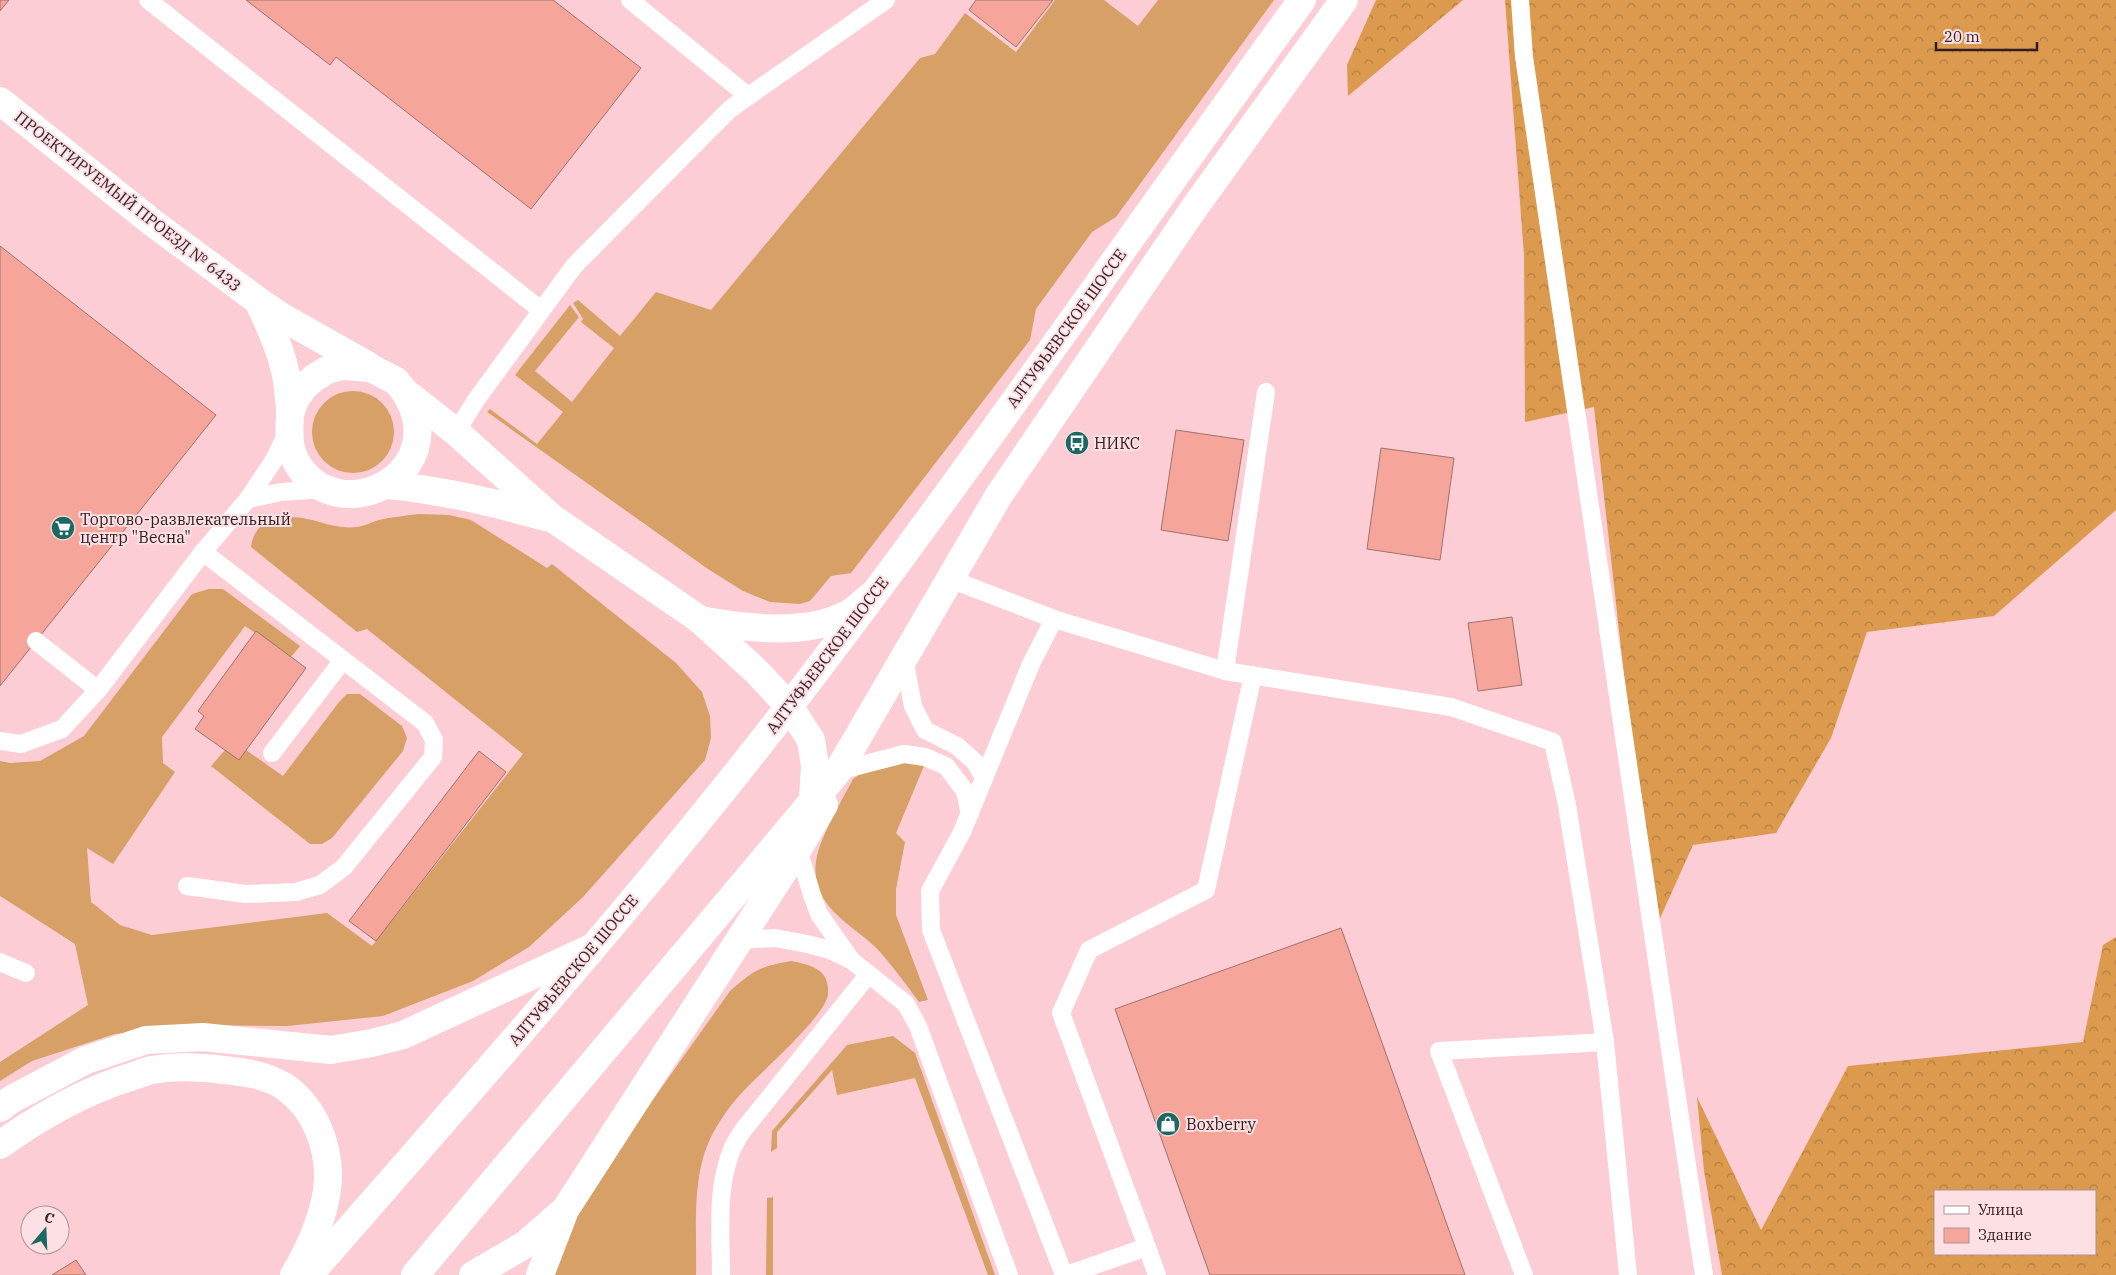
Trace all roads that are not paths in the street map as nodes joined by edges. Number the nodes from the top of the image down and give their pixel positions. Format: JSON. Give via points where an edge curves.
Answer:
{"nodes":[{"id":1,"x":148,"y":0,"type":"edge"},
{"id":2,"x":630,"y":0,"type":"edge"},
{"id":3,"x":886,"y":0,"type":"edge"},
{"id":4,"x":1302,"y":0,"type":"edge"},
{"id":5,"x":1344,"y":0,"type":"edge"},
{"id":6,"x":1520,"y":0,"type":"edge"},
{"id":7,"x":748,"y":96,"type":"junction"},
{"id":8,"x":0,"y":101,"type":"edge"},
{"id":9,"x":257,"y":300,"type":"junction"},
{"id":10,"x":541,"y":310,"type":"junction"},
{"id":11,"x":371,"y":368,"type":"junction"},
{"id":12,"x":405,"y":392,"type":"junction"},
{"id":13,"x":1266,"y":392,"type":"dead end"},
{"id":14,"x":289,"y":422,"type":"junction"},
{"id":15,"x":456,"y":432,"type":"junction"},
{"id":16,"x":387,"y":485,"type":"junction"},
{"id":17,"x":326,"y":490,"type":"junction"},
{"id":18,"x":248,"y":498,"type":"junction"},
{"id":19,"x":552,"y":518,"type":"junction"},
{"id":20,"x":203,"y":552,"type":"junction"},
{"id":21,"x":950,"y":579,"type":"junction"},
{"id":22,"x":876,"y":591,"type":"junction"},
{"id":23,"x":699,"y":619,"type":"junction"},
{"id":24,"x":1054,"y":619,"type":"junction"},
{"id":25,"x":36,"y":641,"type":"dead end"},
{"id":26,"x":904,"y":658,"type":"junction"},
{"id":27,"x":343,"y":660,"type":"junction"},
{"id":28,"x":1225,"y":671,"type":"junction"},
{"id":29,"x":1253,"y":675,"type":"junction"},
{"id":30,"x":98,"y":690,"type":"junction"},
{"id":31,"x":789,"y":706,"type":"junction"},
{"id":32,"x":0,"y":740,"type":"edge"},
{"id":33,"x":272,"y":753,"type":"dead end"},
{"id":34,"x":838,"y":771,"type":"junction"},
{"id":35,"x":984,"y":778,"type":"junction"},
{"id":36,"x":813,"y":798,"type":"junction"},
{"id":37,"x":970,"y":814,"type":"junction"},
{"id":38,"x":798,"y":849,"type":"junction"},
{"id":39,"x":187,"y":886,"type":"dead end"},
{"id":40,"x":739,"y":940,"type":"junction"},
{"id":41,"x":597,"y":945,"type":"junction"},
{"id":42,"x":851,"y":960,"type":"junction"},
{"id":43,"x":0,"y":962,"type":"edge"},
{"id":44,"x":26,"y":973,"type":"dead end"},
{"id":45,"x":868,"y":975,"type":"junction"},
{"id":46,"x":1605,"y":1042,"type":"junction"},
{"id":47,"x":0,"y":1108,"type":"edge"},
{"id":48,"x":0,"y":1145,"type":"edge"},
{"id":49,"x":565,"y":1210,"type":"junction"},
{"id":50,"x":1146,"y":1247,"type":"junction"},
{"id":51,"x":294,"y":1275,"type":"edge"},
{"id":52,"x":309,"y":1275,"type":"edge"},
{"id":53,"x":415,"y":1275,"type":"edge"},
{"id":54,"x":473,"y":1275,"type":"edge"},
{"id":55,"x":540,"y":1275,"type":"edge"},
{"id":56,"x":721,"y":1275,"type":"edge"},
{"id":57,"x":1009,"y":1275,"type":"edge"},
{"id":58,"x":1065,"y":1275,"type":"edge"},
{"id":59,"x":1157,"y":1275,"type":"edge"},
{"id":60,"x":1524,"y":1275,"type":"edge"},
{"id":61,"x":1628,"y":1275,"type":"edge"},
{"id":62,"x":1704,"y":1275,"type":"edge"}],
"edges":[{"from":1,"to":10,"type":"lane"},
{"from":2,"to":7,"type":"lane"},
{"from":3,"to":7,"type":"lane"},
{"from":4,"to":22,"type":"street","name":"АЛТУФЬЕВСКОЕ ШОССЕ"},
{"from":5,"to":21,"type":"street","via":[[1192,211],[1048,422],[999,495]]},
{"from":6,"to":62,"type":"lane","via":[[1524,57]]},
{"from":7,"to":10,"type":"lane","via":[[730,109],[574,266]]},
{"from":8,"to":9,"type":"street","name":"ПРОЕКТИРУЕМЫЙ ПРОЕЗД № 6433","via":[[153,223]]},
{"from":9,"to":11,"type":"street","name":"ПРОЕКТИРУЕМЫЙ ПРОЕЗД № 6433"},
{"from":9,"to":14,"type":"street","via":[[271,328],[286,379]]},
{"from":10,"to":15,"type":"lane"},
{"from":11,"to":12,"type":"street","via":[[396,381]]},
{"from":11,"to":14,"type":"street","via":[[342,366],[314,378],[295,400]]},
{"from":12,"to":15,"type":"street"},
{"from":12,"to":16,"type":"street","via":[[414,407],[416,442],[411,459]]},
{"from":13,"to":28,"type":"lane"},
{"from":14,"to":17,"type":"street","via":[[290,446],[295,460],[303,472]]},
{"from":14,"to":18,"type":"lane","via":[[274,460]]},
{"from":15,"to":19,"type":"street"},
{"from":16,"to":17,"type":"street","via":[[358,494]]},
{"from":16,"to":19,"type":"street","via":[[427,488]]},
{"from":17,"to":18,"type":"lane","via":[[281,492]]},
{"from":18,"to":20,"type":"lane"},
{"from":19,"to":23,"type":"street"},
{"from":20,"to":27,"type":"lane"},
{"from":20,"to":30,"type":"lane"},
{"from":21,"to":24,"type":"lane"},
{"from":21,"to":26,"type":"street"},
{"from":22,"to":23,"type":"street","via":[[847,615],[808,625],[742,628]]},
{"from":22,"to":31,"type":"street","name":"АЛТУФЬЕВСКОЕ ШОССЕ"},
{"from":23,"to":31,"type":"street"},
{"from":24,"to":28,"type":"lane"},
{"from":24,"to":35,"type":"lane","via":[[1031,664]]},
{"from":25,"to":30,"type":"lane"},
{"from":26,"to":34,"type":"street"},
{"from":26,"to":35,"type":"lane","via":[[913,706],[926,730],[957,746],[975,762]]},
{"from":27,"to":33,"type":"lane"},
{"from":27,"to":39,"type":"lane","via":[[425,724],[434,740],[433,756],[344,867],[320,885],[296,892],[246,894]]},
{"from":28,"to":29,"type":"lane"},
{"from":29,"to":46,"type":"lane","via":[[1451,707],[1553,742],[1567,805]]},
{"from":29,"to":50,"type":"lane","via":[[1206,890],[1089,950],[1061,1013]]},
{"from":30,"to":32,"type":"lane","via":[[62,729],[21,744]]},
{"from":31,"to":36,"type":"street","via":[[812,740],[815,766]]},
{"from":31,"to":41,"type":"street","name":"АЛТУФЬЕВСКОЕ ШОССЕ"},
{"from":34,"to":36,"type":"street"},
{"from":34,"to":37,"type":"lane","via":[[904,754],[925,758],[946,766],[965,791]]},
{"from":34,"to":38,"type":"street","via":[[823,808]]},
{"from":35,"to":37,"type":"lane"},
{"from":36,"to":53,"type":"street"},
{"from":37,"to":58,"type":"lane","via":[[930,891],[930,930]]},
{"from":38,"to":40,"type":"street"},
{"from":38,"to":42,"type":"lane","via":[[819,914]]},
{"from":40,"to":42,"type":"lane","via":[[775,938],[830,950]]},
{"from":40,"to":49,"type":"street"},
{"from":41,"to":47,"type":"street","via":[[403,1035],[331,1050],[203,1037],[146,1040],[86,1060]]},
{"from":41,"to":52,"type":"street","name":"АЛТУФЬЕВСКОЕ ШОССЕ"},
{"from":42,"to":45,"type":"lane"},
{"from":43,"to":44,"type":"lane"},
{"from":45,"to":56,"type":"lane","via":[[744,1128],[731,1152],[722,1201]]},
{"from":45,"to":57,"type":"lane","via":[[906,1004],[918,1026]]},
{"from":46,"to":60,"type":"lane","via":[[1439,1052]]},
{"from":46,"to":61,"type":"lane"},
{"from":48,"to":51,"type":"street","via":[[29,1125],[98,1088],[152,1070],[202,1067],[253,1074],[285,1087],[309,1110],[323,1140],[328,1179],[323,1211]]},
{"from":49,"to":54,"type":"street","via":[[526,1244]]},
{"from":49,"to":55,"type":"street"},
{"from":50,"to":58,"type":"lane"},
{"from":50,"to":59,"type":"lane"}]}
